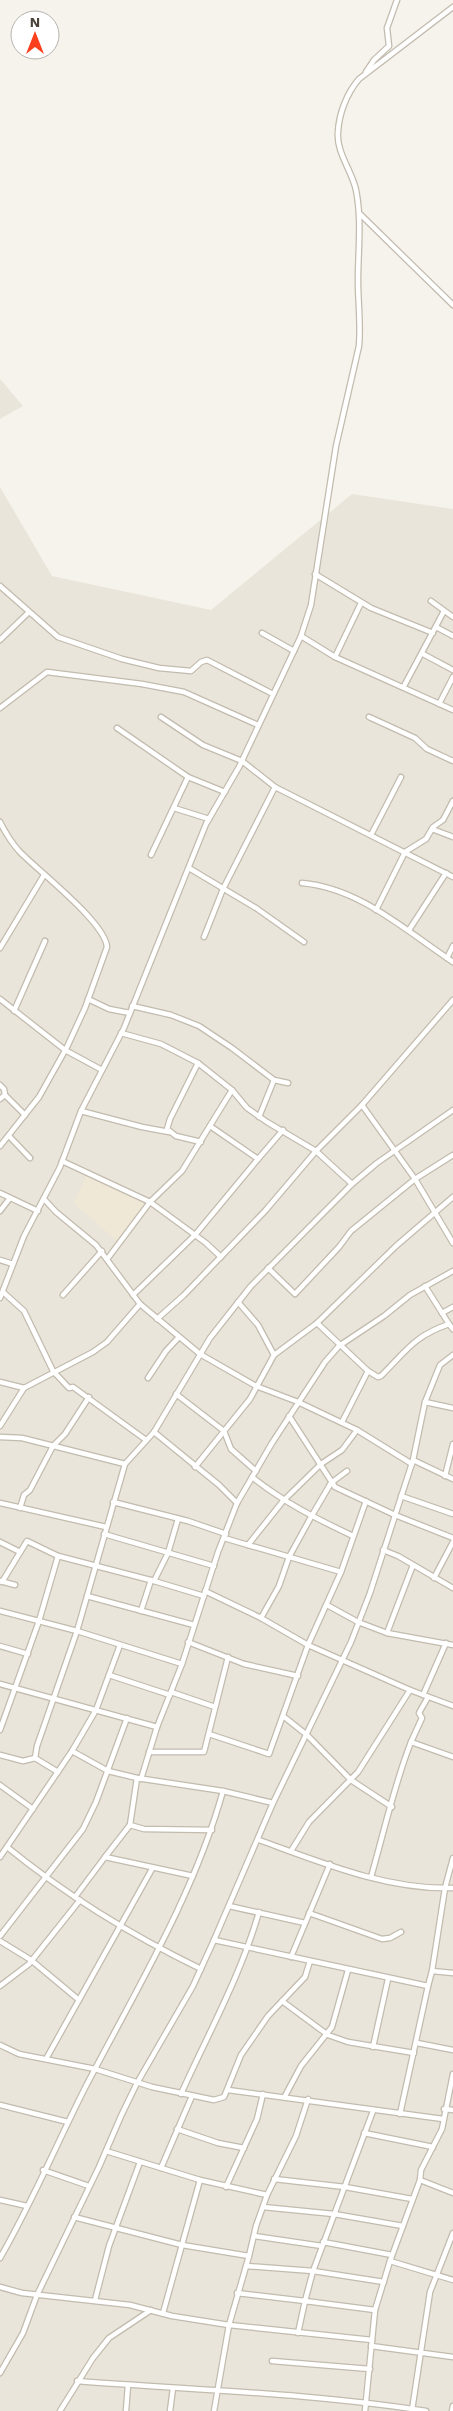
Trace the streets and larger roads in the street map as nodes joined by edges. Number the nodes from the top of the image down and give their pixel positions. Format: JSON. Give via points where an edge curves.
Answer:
{"nodes":[{"id":1,"x":397,"y":0,"type":"edge"},
{"id":2,"x":453,"y":6,"type":"edge"},
{"id":3,"x":365,"y":74,"type":"junction"},
{"id":4,"x":360,"y":214,"type":"junction"},
{"id":5,"x":453,"y":305,"type":"edge"},
{"id":6,"x":315,"y":574,"type":"junction"},
{"id":7,"x":0,"y":586,"type":"edge"},
{"id":8,"x":430,"y":601,"type":"dead end"},
{"id":9,"x":361,"y":603,"type":"junction"},
{"id":10,"x":444,"y":611,"type":"junction"},
{"id":11,"x":28,"y":613,"type":"junction"},
{"id":12,"x":453,"y":617,"type":"edge"},
{"id":13,"x":436,"y":627,"type":"junction"},
{"id":14,"x":262,"y":633,"type":"dead end"},
{"id":15,"x":433,"y":633,"type":"junction"},
{"id":16,"x":301,"y":636,"type":"junction"},
{"id":17,"x":453,"y":636,"type":"edge"},
{"id":18,"x":0,"y":640,"type":"edge"},
{"id":19,"x":294,"y":651,"type":"junction"},
{"id":20,"x":423,"y":654,"type":"junction"},
{"id":21,"x":336,"y":657,"type":"junction"},
{"id":22,"x":453,"y":670,"type":"edge"},
{"id":23,"x":453,"y":677,"type":"edge"},
{"id":24,"x":404,"y":686,"type":"junction"},
{"id":25,"x":273,"y":694,"type":"junction"},
{"id":26,"x":438,"y":704,"type":"junction"},
{"id":27,"x":0,"y":708,"type":"edge"},
{"id":28,"x":453,"y":710,"type":"edge"},
{"id":29,"x":161,"y":717,"type":"dead end"},
{"id":30,"x":369,"y":717,"type":"dead end"},
{"id":31,"x":258,"y":725,"type":"junction"},
{"id":32,"x":117,"y":728,"type":"dead end"},
{"id":33,"x":242,"y":761,"type":"junction"},
{"id":34,"x":453,"y":761,"type":"edge"},
{"id":35,"x":188,"y":777,"type":"junction"},
{"id":36,"x":401,"y":778,"type":"dead end"},
{"id":37,"x":275,"y":787,"type":"junction"},
{"id":38,"x":225,"y":792,"type":"junction"},
{"id":39,"x":453,"y":801,"type":"edge"},
{"id":40,"x":174,"y":808,"type":"junction"},
{"id":41,"x":209,"y":819,"type":"junction"},
{"id":42,"x":0,"y":822,"type":"edge"},
{"id":43,"x":432,"y":829,"type":"junction"},
{"id":44,"x":371,"y":835,"type":"junction"},
{"id":45,"x":453,"y":838,"type":"edge"},
{"id":46,"x":405,"y":852,"type":"junction"},
{"id":47,"x":151,"y":854,"type":"dead end"},
{"id":48,"x":189,"y":868,"type":"junction"},
{"id":49,"x":446,"y":873,"type":"junction"},
{"id":50,"x":44,"y":874,"type":"junction"},
{"id":51,"x":453,"y":877,"type":"edge"},
{"id":52,"x":302,"y":883,"type":"dead end"},
{"id":53,"x":223,"y":888,"type":"junction"},
{"id":54,"x":376,"y":910,"type":"junction"},
{"id":55,"x":409,"y":930,"type":"junction"},
{"id":56,"x":204,"y":937,"type":"dead end"},
{"id":57,"x":45,"y":941,"type":"dead end"},
{"id":58,"x":304,"y":942,"type":"dead end"},
{"id":59,"x":453,"y":946,"type":"edge"},
{"id":60,"x":0,"y":948,"type":"edge"},
{"id":61,"x":447,"y":958,"type":"junction"},
{"id":62,"x":453,"y":962,"type":"edge"},
{"id":63,"x":0,"y":999,"type":"edge"},
{"id":64,"x":88,"y":999,"type":"junction"},
{"id":65,"x":453,"y":1000,"type":"edge"},
{"id":66,"x":132,"y":1006,"type":"junction"},
{"id":67,"x":14,"y":1011,"type":"junction"},
{"id":68,"x":130,"y":1013,"type":"junction"},
{"id":69,"x":121,"y":1033,"type":"junction"},
{"id":70,"x":65,"y":1050,"type":"junction"},
{"id":71,"x":198,"y":1063,"type":"junction"},
{"id":72,"x":102,"y":1070,"type":"junction"},
{"id":73,"x":274,"y":1080,"type":"junction"},
{"id":74,"x":288,"y":1083,"type":"dead end"},
{"id":75,"x":0,"y":1085,"type":"edge"},
{"id":76,"x":232,"y":1090,"type":"junction"},
{"id":77,"x":5,"y":1095,"type":"junction"},
{"id":78,"x":0,"y":1099,"type":"edge"},
{"id":79,"x":362,"y":1105,"type":"junction"},
{"id":80,"x":453,"y":1110,"type":"edge"},
{"id":81,"x":81,"y":1111,"type":"junction"},
{"id":82,"x":25,"y":1114,"type":"junction"},
{"id":83,"x":259,"y":1117,"type":"junction"},
{"id":84,"x":210,"y":1126,"type":"junction"},
{"id":85,"x":283,"y":1130,"type":"junction"},
{"id":86,"x":169,"y":1132,"type":"junction"},
{"id":87,"x":9,"y":1136,"type":"junction"},
{"id":88,"x":201,"y":1142,"type":"junction"},
{"id":89,"x":0,"y":1146,"type":"edge"},
{"id":90,"x":316,"y":1151,"type":"junction"},
{"id":91,"x":394,"y":1152,"type":"junction"},
{"id":92,"x":453,"y":1155,"type":"edge"},
{"id":93,"x":30,"y":1158,"type":"dead end"},
{"id":94,"x":258,"y":1159,"type":"junction"},
{"id":95,"x":62,"y":1161,"type":"junction"},
{"id":96,"x":415,"y":1179,"type":"junction"},
{"id":97,"x":352,"y":1184,"type":"junction"},
{"id":98,"x":0,"y":1193,"type":"edge"},
{"id":99,"x":453,"y":1197,"type":"edge"},
{"id":100,"x":10,"y":1198,"type":"junction"},
{"id":101,"x":44,"y":1199,"type":"junction"},
{"id":102,"x":150,"y":1202,"type":"junction"},
{"id":103,"x":0,"y":1210,"type":"edge"},
{"id":104,"x":38,"y":1211,"type":"junction"},
{"id":105,"x":436,"y":1212,"type":"junction"},
{"id":106,"x":195,"y":1235,"type":"junction"},
{"id":107,"x":453,"y":1243,"type":"edge"},
{"id":108,"x":102,"y":1251,"type":"junction"},
{"id":109,"x":221,"y":1257,"type":"junction"},
{"id":110,"x":108,"y":1258,"type":"junction"},
{"id":111,"x":0,"y":1260,"type":"edge"},
{"id":112,"x":14,"y":1264,"type":"junction"},
{"id":113,"x":268,"y":1268,"type":"junction"},
{"id":114,"x":453,"y":1271,"type":"edge"},
{"id":115,"x":425,"y":1286,"type":"junction"},
{"id":116,"x":3,"y":1292,"type":"junction"},
{"id":117,"x":62,"y":1295,"type":"dead end"},
{"id":118,"x":133,"y":1295,"type":"junction"},
{"id":119,"x":0,"y":1298,"type":"edge"},
{"id":120,"x":238,"y":1302,"type":"junction"},
{"id":121,"x":140,"y":1304,"type":"junction"},
{"id":122,"x":453,"y":1307,"type":"edge"},
{"id":123,"x":442,"y":1313,"type":"junction"},
{"id":124,"x":158,"y":1319,"type":"junction"},
{"id":125,"x":317,"y":1323,"type":"junction"},
{"id":126,"x":449,"y":1324,"type":"junction"},
{"id":127,"x":453,"y":1329,"type":"edge"},
{"id":128,"x":179,"y":1337,"type":"junction"},
{"id":129,"x":339,"y":1346,"type":"junction"},
{"id":130,"x":200,"y":1354,"type":"junction"},
{"id":131,"x":274,"y":1355,"type":"junction"},
{"id":132,"x":453,"y":1355,"type":"edge"},
{"id":133,"x":53,"y":1371,"type":"junction"},
{"id":134,"x":368,"y":1371,"type":"junction"},
{"id":135,"x":148,"y":1378,"type":"dead end"},
{"id":136,"x":0,"y":1382,"type":"edge"},
{"id":137,"x":256,"y":1386,"type":"junction"},
{"id":138,"x":24,"y":1388,"type":"junction"},
{"id":139,"x":176,"y":1394,"type":"junction"},
{"id":140,"x":89,"y":1397,"type":"junction"},
{"id":141,"x":298,"y":1402,"type":"junction"},
{"id":142,"x":425,"y":1402,"type":"junction"},
{"id":143,"x":453,"y":1408,"type":"edge"},
{"id":144,"x":289,"y":1416,"type":"junction"},
{"id":145,"x":342,"y":1422,"type":"junction"},
{"id":146,"x":0,"y":1426,"type":"edge"},
{"id":147,"x":357,"y":1430,"type":"junction"},
{"id":148,"x":224,"y":1431,"type":"junction"},
{"id":149,"x":154,"y":1432,"type":"junction"},
{"id":150,"x":0,"y":1436,"type":"edge"},
{"id":151,"x":146,"y":1440,"type":"junction"},
{"id":152,"x":453,"y":1445,"type":"edge"},
{"id":153,"x":53,"y":1446,"type":"junction"},
{"id":154,"x":412,"y":1462,"type":"junction"},
{"id":155,"x":125,"y":1464,"type":"junction"},
{"id":156,"x":321,"y":1464,"type":"junction"},
{"id":157,"x":195,"y":1467,"type":"junction"},
{"id":158,"x":256,"y":1471,"type":"junction"},
{"id":159,"x":347,"y":1471,"type":"dead end"},
{"id":160,"x":445,"y":1476,"type":"junction"},
{"id":161,"x":252,"y":1477,"type":"junction"},
{"id":162,"x":453,"y":1479,"type":"edge"},
{"id":163,"x":331,"y":1483,"type":"junction"},
{"id":164,"x":401,"y":1496,"type":"junction"},
{"id":165,"x":283,"y":1501,"type":"junction"},
{"id":166,"x":366,"y":1501,"type":"junction"},
{"id":167,"x":113,"y":1502,"type":"junction"},
{"id":168,"x":0,"y":1503,"type":"edge"},
{"id":169,"x":237,"y":1503,"type":"junction"},
{"id":170,"x":20,"y":1508,"type":"junction"},
{"id":171,"x":453,"y":1514,"type":"edge"},
{"id":172,"x":395,"y":1515,"type":"junction"},
{"id":173,"x":311,"y":1517,"type":"junction"},
{"id":174,"x":178,"y":1519,"type":"junction"},
{"id":175,"x":106,"y":1527,"type":"junction"},
{"id":176,"x":104,"y":1534,"type":"junction"},
{"id":177,"x":225,"y":1536,"type":"junction"},
{"id":178,"x":353,"y":1536,"type":"junction"},
{"id":179,"x":453,"y":1538,"type":"edge"},
{"id":180,"x":0,"y":1542,"type":"edge"},
{"id":181,"x":453,"y":1542,"type":"edge"},
{"id":182,"x":248,"y":1545,"type":"junction"},
{"id":183,"x":383,"y":1550,"type":"junction"},
{"id":184,"x":20,"y":1552,"type":"junction"},
{"id":185,"x":168,"y":1553,"type":"junction"},
{"id":186,"x":58,"y":1556,"type":"junction"},
{"id":187,"x":288,"y":1557,"type":"junction"},
{"id":188,"x":95,"y":1565,"type":"junction"},
{"id":189,"x":413,"y":1565,"type":"junction"},
{"id":190,"x":214,"y":1566,"type":"junction"},
{"id":191,"x":341,"y":1572,"type":"junction"},
{"id":192,"x":434,"y":1578,"type":"junction"},
{"id":193,"x":152,"y":1580,"type":"junction"},
{"id":194,"x":1,"y":1582,"type":"edge"},
{"id":195,"x":15,"y":1585,"type":"dead end"},
{"id":196,"x":453,"y":1588,"type":"edge"},
{"id":197,"x":204,"y":1594,"type":"junction"},
{"id":198,"x":87,"y":1596,"type":"junction"},
{"id":199,"x":327,"y":1605,"type":"junction"},
{"id":200,"x":0,"y":1611,"type":"edge"},
{"id":201,"x":141,"y":1611,"type":"junction"},
{"id":202,"x":261,"y":1618,"type":"junction"},
{"id":203,"x":39,"y":1621,"type":"junction"},
{"id":204,"x":358,"y":1622,"type":"junction"},
{"id":205,"x":194,"y":1625,"type":"junction"},
{"id":206,"x":77,"y":1631,"type":"junction"},
{"id":207,"x":387,"y":1633,"type":"junction"},
{"id":208,"x":188,"y":1642,"type":"junction"},
{"id":209,"x":446,"y":1643,"type":"junction"},
{"id":210,"x":120,"y":1645,"type":"junction"},
{"id":211,"x":308,"y":1645,"type":"junction"},
{"id":212,"x":453,"y":1645,"type":"edge"},
{"id":213,"x":0,"y":1646,"type":"edge"},
{"id":214,"x":28,"y":1654,"type":"junction"},
{"id":215,"x":228,"y":1657,"type":"junction"},
{"id":216,"x":342,"y":1659,"type":"junction"},
{"id":217,"x":182,"y":1664,"type":"junction"},
{"id":218,"x":109,"y":1675,"type":"junction"},
{"id":219,"x":298,"y":1676,"type":"junction"},
{"id":220,"x":0,"y":1684,"type":"edge"},
{"id":221,"x":16,"y":1689,"type":"junction"},
{"id":222,"x":410,"y":1690,"type":"junction"},
{"id":223,"x":171,"y":1693,"type":"junction"},
{"id":224,"x":422,"y":1695,"type":"junction"},
{"id":225,"x":428,"y":1697,"type":"junction"},
{"id":226,"x":52,"y":1699,"type":"junction"},
{"id":227,"x":453,"y":1706,"type":"edge"},
{"id":228,"x":214,"y":1707,"type":"junction"},
{"id":229,"x":96,"y":1710,"type":"junction"},
{"id":230,"x":283,"y":1716,"type":"junction"},
{"id":231,"x":127,"y":1718,"type":"junction"},
{"id":232,"x":157,"y":1727,"type":"junction"},
{"id":233,"x":0,"y":1730,"type":"edge"},
{"id":234,"x":208,"y":1734,"type":"junction"},
{"id":235,"x":306,"y":1736,"type":"junction"},
{"id":236,"x":411,"y":1742,"type":"junction"},
{"id":237,"x":72,"y":1751,"type":"junction"},
{"id":238,"x":148,"y":1752,"type":"junction"},
{"id":239,"x":0,"y":1755,"type":"edge"},
{"id":240,"x":453,"y":1757,"type":"edge"},
{"id":241,"x":35,"y":1758,"type":"junction"},
{"id":242,"x":108,"y":1771,"type":"junction"},
{"id":243,"x":58,"y":1772,"type":"junction"},
{"id":244,"x":139,"y":1778,"type":"junction"},
{"id":245,"x":351,"y":1780,"type":"junction"},
{"id":246,"x":0,"y":1786,"type":"edge"},
{"id":247,"x":223,"y":1790,"type":"junction"},
{"id":248,"x":274,"y":1804,"type":"junction"},
{"id":249,"x":392,"y":1807,"type":"junction"},
{"id":250,"x":32,"y":1809,"type":"junction"},
{"id":251,"x":130,"y":1825,"type":"junction"},
{"id":252,"x":212,"y":1830,"type":"junction"},
{"id":253,"x":258,"y":1840,"type":"junction"},
{"id":254,"x":7,"y":1847,"type":"junction"},
{"id":255,"x":290,"y":1851,"type":"junction"},
{"id":256,"x":0,"y":1857,"type":"edge"},
{"id":257,"x":105,"y":1858,"type":"junction"},
{"id":258,"x":453,"y":1858,"type":"edge"},
{"id":259,"x":330,"y":1864,"type":"junction"},
{"id":260,"x":152,"y":1869,"type":"junction"},
{"id":261,"x":193,"y":1876,"type":"junction"},
{"id":262,"x":371,"y":1877,"type":"junction"},
{"id":263,"x":45,"y":1878,"type":"junction"},
{"id":264,"x":445,"y":1888,"type":"junction"},
{"id":265,"x":453,"y":1888,"type":"edge"},
{"id":266,"x":75,"y":1897,"type":"junction"},
{"id":267,"x":80,"y":1900,"type":"junction"},
{"id":268,"x":229,"y":1906,"type":"junction"},
{"id":269,"x":259,"y":1912,"type":"junction"},
{"id":270,"x":309,"y":1913,"type":"junction"},
{"id":271,"x":305,"y":1923,"type":"junction"},
{"id":272,"x":121,"y":1925,"type":"junction"},
{"id":273,"x":400,"y":1932,"type":"dead end"},
{"id":274,"x":0,"y":1936,"type":"edge"},
{"id":275,"x":214,"y":1940,"type":"junction"},
{"id":276,"x":0,"y":1941,"type":"edge"},
{"id":277,"x":248,"y":1946,"type":"junction"},
{"id":278,"x":159,"y":1948,"type":"junction"},
{"id":279,"x":291,"y":1957,"type":"junction"},
{"id":280,"x":31,"y":1960,"type":"junction"},
{"id":281,"x":310,"y":1961,"type":"junction"},
{"id":282,"x":202,"y":1968,"type":"junction"},
{"id":283,"x":348,"y":1970,"type":"junction"},
{"id":284,"x":432,"y":1971,"type":"junction"},
{"id":285,"x":453,"y":1973,"type":"edge"},
{"id":286,"x":388,"y":1979,"type":"junction"},
{"id":287,"x":0,"y":1986,"type":"edge"},
{"id":288,"x":428,"y":1986,"type":"junction"},
{"id":289,"x":79,"y":2000,"type":"junction"},
{"id":290,"x":282,"y":2001,"type":"junction"},
{"id":291,"x":328,"y":2035,"type":"junction"},
{"id":292,"x":417,"y":2043,"type":"junction"},
{"id":293,"x":0,"y":2045,"type":"edge"},
{"id":294,"x":373,"y":2047,"type":"junction"},
{"id":295,"x":453,"y":2050,"type":"edge"},
{"id":296,"x":414,"y":2053,"type":"junction"},
{"id":297,"x":46,"y":2059,"type":"junction"},
{"id":298,"x":95,"y":2069,"type":"junction"},
{"id":299,"x":453,"y":2074,"type":"edge"},
{"id":300,"x":137,"y":2083,"type":"junction"},
{"id":301,"x":228,"y":2090,"type":"junction"},
{"id":302,"x":181,"y":2094,"type":"junction"},
{"id":303,"x":262,"y":2094,"type":"junction"},
{"id":304,"x":192,"y":2096,"type":"junction"},
{"id":305,"x":285,"y":2096,"type":"junction"},
{"id":306,"x":308,"y":2099,"type":"junction"},
{"id":307,"x":0,"y":2105,"type":"edge"},
{"id":308,"x":444,"y":2109,"type":"junction"},
{"id":309,"x":453,"y":2110,"type":"edge"},
{"id":310,"x":373,"y":2111,"type":"junction"},
{"id":311,"x":400,"y":2114,"type":"junction"},
{"id":312,"x":443,"y":2119,"type":"junction"},
{"id":313,"x":68,"y":2122,"type":"junction"},
{"id":314,"x":177,"y":2129,"type":"junction"},
{"id":315,"x":364,"y":2133,"type":"junction"},
{"id":316,"x":433,"y":2146,"type":"junction"},
{"id":317,"x":244,"y":2148,"type":"junction"},
{"id":318,"x":106,"y":2150,"type":"junction"},
{"id":319,"x":140,"y":2162,"type":"junction"},
{"id":320,"x":161,"y":2168,"type":"junction"},
{"id":321,"x":43,"y":2170,"type":"junction"},
{"id":322,"x":274,"y":2179,"type":"junction"},
{"id":323,"x":200,"y":2180,"type":"junction"},
{"id":324,"x":420,"y":2180,"type":"junction"},
{"id":325,"x":89,"y":2186,"type":"junction"},
{"id":326,"x":226,"y":2187,"type":"junction"},
{"id":327,"x":345,"y":2187,"type":"junction"},
{"id":328,"x":453,"y":2193,"type":"edge"},
{"id":329,"x":267,"y":2195,"type":"junction"},
{"id":330,"x":412,"y":2198,"type":"junction"},
{"id":331,"x":0,"y":2200,"type":"edge"},
{"id":332,"x":27,"y":2206,"type":"junction"},
{"id":333,"x":262,"y":2207,"type":"junction"},
{"id":334,"x":334,"y":2214,"type":"junction"},
{"id":335,"x":74,"y":2217,"type":"junction"},
{"id":336,"x":403,"y":2226,"type":"junction"},
{"id":337,"x":114,"y":2229,"type":"junction"},
{"id":338,"x":453,"y":2232,"type":"edge"},
{"id":339,"x":254,"y":2236,"type":"junction"},
{"id":340,"x":323,"y":2244,"type":"junction"},
{"id":341,"x":182,"y":2245,"type":"junction"},
{"id":342,"x":0,"y":2247,"type":"edge"},
{"id":343,"x":6,"y":2248,"type":"junction"},
{"id":344,"x":392,"y":2255,"type":"junction"},
{"id":345,"x":250,"y":2256,"type":"junction"},
{"id":346,"x":0,"y":2258,"type":"edge"},
{"id":347,"x":390,"y":2261,"type":"junction"},
{"id":348,"x":246,"y":2266,"type":"junction"},
{"id":349,"x":313,"y":2271,"type":"junction"},
{"id":350,"x":435,"y":2275,"type":"junction"},
{"id":351,"x":453,"y":2280,"type":"edge"},
{"id":352,"x":384,"y":2282,"type":"junction"},
{"id":353,"x":0,"y":2287,"type":"edge"},
{"id":354,"x":237,"y":2293,"type":"junction"},
{"id":355,"x":37,"y":2295,"type":"junction"},
{"id":356,"x":94,"y":2300,"type":"junction"},
{"id":357,"x":305,"y":2301,"type":"junction"},
{"id":358,"x":151,"y":2310,"type":"junction"},
{"id":359,"x":375,"y":2310,"type":"junction"},
{"id":360,"x":163,"y":2313,"type":"junction"},
{"id":361,"x":229,"y":2325,"type":"junction"},
{"id":362,"x":298,"y":2333,"type":"junction"},
{"id":363,"x":372,"y":2340,"type":"junction"},
{"id":364,"x":371,"y":2346,"type":"junction"},
{"id":365,"x":420,"y":2351,"type":"junction"},
{"id":366,"x":453,"y":2357,"type":"edge"},
{"id":367,"x":272,"y":2362,"type":"dead end"},
{"id":368,"x":370,"y":2369,"type":"junction"},
{"id":369,"x":0,"y":2373,"type":"edge"},
{"id":370,"x":77,"y":2381,"type":"junction"},
{"id":371,"x":128,"y":2385,"type":"junction"},
{"id":372,"x":173,"y":2388,"type":"junction"},
{"id":373,"x":218,"y":2391,"type":"junction"},
{"id":374,"x":367,"y":2402,"type":"junction"},
{"id":375,"x":453,"y":2406,"type":"edge"},
{"id":376,"x":412,"y":2410,"type":"edge"},
{"id":377,"x":60,"y":2411,"type":"edge"},
{"id":378,"x":126,"y":2411,"type":"edge"},
{"id":379,"x":170,"y":2411,"type":"edge"},
{"id":380,"x":214,"y":2411,"type":"edge"},
{"id":381,"x":364,"y":2411,"type":"edge"},
{"id":382,"x":426,"y":2411,"type":"edge"},
{"id":383,"x":452,"y":2411,"type":"edge"}],
"edges":[{"from":1,"to":3,"type":"street","via":[[387,28],[389,46]]},
{"from":2,"to":3,"type":"street"},
{"from":3,"to":4,"type":"street","via":[[351,89],[338,131],[339,143],[356,188]]},
{"from":4,"to":5,"type":"street"},
{"from":4,"to":6,"type":"street","via":[[359,346],[336,446]]},
{"from":6,"to":9,"type":"street"},
{"from":6,"to":16,"type":"street","via":[[311,606]]},
{"from":7,"to":11,"type":"street"},
{"from":8,"to":10,"type":"street"},
{"from":9,"to":15,"type":"street"},
{"from":9,"to":21,"type":"street"},
{"from":10,"to":12,"type":"street"},
{"from":10,"to":13,"type":"street"},
{"from":11,"to":18,"type":"street"},
{"from":11,"to":25,"type":"street","via":[[58,637],[122,659],[159,668],[191,671],[207,660]]},
{"from":13,"to":15,"type":"street"},
{"from":13,"to":17,"type":"street"},
{"from":14,"to":19,"type":"street"},
{"from":15,"to":20,"type":"street"},
{"from":16,"to":19,"type":"street"},
{"from":16,"to":21,"type":"street"},
{"from":19,"to":25,"type":"street"},
{"from":20,"to":22,"type":"street"},
{"from":20,"to":24,"type":"street"},
{"from":21,"to":24,"type":"street"},
{"from":23,"to":26,"type":"street"},
{"from":24,"to":26,"type":"street"},
{"from":25,"to":31,"type":"street"},
{"from":26,"to":28,"type":"street"},
{"from":27,"to":31,"type":"street","via":[[47,672],[184,692]]},
{"from":29,"to":33,"type":"street","via":[[203,745]]},
{"from":30,"to":34,"type":"street","via":[[416,738],[427,749]]},
{"from":31,"to":33,"type":"street"},
{"from":32,"to":35,"type":"street"},
{"from":33,"to":37,"type":"street"},
{"from":33,"to":38,"type":"street"},
{"from":35,"to":38,"type":"street"},
{"from":35,"to":40,"type":"street"},
{"from":36,"to":44,"type":"street"},
{"from":37,"to":44,"type":"street"},
{"from":37,"to":53,"type":"street"},
{"from":38,"to":41,"type":"street"},
{"from":39,"to":43,"type":"street","via":[[443,820]]},
{"from":40,"to":41,"type":"street"},
{"from":40,"to":47,"type":"street"},
{"from":41,"to":48,"type":"street"},
{"from":42,"to":50,"type":"street","via":[[18,850]]},
{"from":43,"to":45,"type":"street"},
{"from":43,"to":46,"type":"street","via":[[425,840]]},
{"from":44,"to":46,"type":"street"},
{"from":46,"to":49,"type":"street"},
{"from":46,"to":54,"type":"street"},
{"from":48,"to":53,"type":"street"},
{"from":48,"to":66,"type":"street"},
{"from":49,"to":51,"type":"street"},
{"from":49,"to":55,"type":"street"},
{"from":50,"to":60,"type":"street"},
{"from":50,"to":64,"type":"street","via":[[94,924],[106,942],[104,959]]},
{"from":52,"to":54,"type":"street","via":[[331,887]]},
{"from":53,"to":56,"type":"street"},
{"from":53,"to":58,"type":"street"},
{"from":54,"to":55,"type":"street"},
{"from":55,"to":61,"type":"street"},
{"from":57,"to":67,"type":"street"},
{"from":59,"to":61,"type":"street"},
{"from":61,"to":62,"type":"street"},
{"from":63,"to":67,"type":"street"},
{"from":64,"to":68,"type":"street","via":[[109,1009]]},
{"from":64,"to":70,"type":"street"},
{"from":65,"to":79,"type":"street"},
{"from":66,"to":68,"type":"street"},
{"from":66,"to":73,"type":"street","via":[[171,1015],[199,1026]]},
{"from":67,"to":70,"type":"street"},
{"from":68,"to":69,"type":"street"},
{"from":69,"to":71,"type":"street","via":[[161,1044]]},
{"from":69,"to":72,"type":"street"},
{"from":70,"to":72,"type":"street"},
{"from":70,"to":82,"type":"street","via":[[39,1098]]},
{"from":71,"to":76,"type":"street"},
{"from":71,"to":86,"type":"street","via":[[170,1119]]},
{"from":72,"to":81,"type":"street"},
{"from":73,"to":74,"type":"street"},
{"from":73,"to":83,"type":"street"},
{"from":75,"to":77,"type":"street"},
{"from":76,"to":83,"type":"street"},
{"from":76,"to":84,"type":"street"},
{"from":77,"to":78,"type":"street"},
{"from":77,"to":82,"type":"street"},
{"from":79,"to":90,"type":"street"},
{"from":79,"to":91,"type":"street"},
{"from":80,"to":91,"type":"street"},
{"from":81,"to":86,"type":"street"},
{"from":81,"to":95,"type":"street"},
{"from":82,"to":87,"type":"street"},
{"from":83,"to":85,"type":"street"},
{"from":84,"to":88,"type":"street"},
{"from":84,"to":94,"type":"street"},
{"from":85,"to":90,"type":"street"},
{"from":85,"to":94,"type":"street"},
{"from":86,"to":88,"type":"street"},
{"from":87,"to":89,"type":"street"},
{"from":87,"to":93,"type":"street"},
{"from":88,"to":102,"type":"street","via":[[182,1171]]},
{"from":90,"to":97,"type":"street"},
{"from":90,"to":109,"type":"street"},
{"from":91,"to":96,"type":"street"},
{"from":91,"to":97,"type":"street"},
{"from":92,"to":96,"type":"street"},
{"from":94,"to":106,"type":"street"},
{"from":95,"to":101,"type":"street"},
{"from":95,"to":102,"type":"street"},
{"from":96,"to":105,"type":"street"},
{"from":96,"to":113,"type":"street","via":[[351,1231],[295,1294]]},
{"from":97,"to":113,"type":"street"},
{"from":98,"to":100,"type":"street"},
{"from":99,"to":105,"type":"street"},
{"from":100,"to":103,"type":"street"},
{"from":100,"to":104,"type":"street"},
{"from":101,"to":104,"type":"street"},
{"from":101,"to":108,"type":"street"},
{"from":102,"to":106,"type":"street"},
{"from":102,"to":110,"type":"street"},
{"from":104,"to":112,"type":"street"},
{"from":105,"to":107,"type":"street"},
{"from":105,"to":125,"type":"street"},
{"from":106,"to":109,"type":"street"},
{"from":106,"to":118,"type":"street"},
{"from":108,"to":110,"type":"street"},
{"from":108,"to":117,"type":"street"},
{"from":109,"to":124,"type":"street"},
{"from":110,"to":118,"type":"street"},
{"from":111,"to":112,"type":"street"},
{"from":112,"to":116,"type":"street"},
{"from":113,"to":120,"type":"street"},
{"from":114,"to":115,"type":"street"},
{"from":115,"to":123,"type":"street"},
{"from":115,"to":129,"type":"street"},
{"from":116,"to":119,"type":"street"},
{"from":116,"to":133,"type":"street","via":[[24,1310]]},
{"from":118,"to":121,"type":"street"},
{"from":120,"to":130,"type":"street"},
{"from":120,"to":131,"type":"street","via":[[258,1325]]},
{"from":121,"to":124,"type":"street"},
{"from":121,"to":133,"type":"street","via":[[107,1342]]},
{"from":122,"to":123,"type":"street"},
{"from":123,"to":126,"type":"street"},
{"from":124,"to":128,"type":"street"},
{"from":125,"to":129,"type":"street"},
{"from":125,"to":131,"type":"street"},
{"from":126,"to":127,"type":"street"},
{"from":126,"to":134,"type":"street","via":[[430,1330],[415,1340],[381,1376]]},
{"from":128,"to":130,"type":"street"},
{"from":128,"to":135,"type":"street"},
{"from":129,"to":134,"type":"street"},
{"from":129,"to":141,"type":"street"},
{"from":130,"to":137,"type":"street"},
{"from":130,"to":139,"type":"street"},
{"from":131,"to":137,"type":"street"},
{"from":132,"to":142,"type":"street","via":[[440,1366]]},
{"from":133,"to":138,"type":"street"},
{"from":133,"to":140,"type":"street","via":[[69,1388],[74,1387]]},
{"from":134,"to":145,"type":"street"},
{"from":136,"to":138,"type":"street"},
{"from":137,"to":141,"type":"street"},
{"from":137,"to":148,"type":"street","via":[[250,1399]]},
{"from":138,"to":146,"type":"street"},
{"from":139,"to":148,"type":"street"},
{"from":139,"to":149,"type":"street"},
{"from":140,"to":151,"type":"street"},
{"from":140,"to":153,"type":"street","via":[[65,1434]]},
{"from":141,"to":144,"type":"street"},
{"from":141,"to":145,"type":"street"},
{"from":142,"to":143,"type":"street"},
{"from":142,"to":154,"type":"street"},
{"from":144,"to":156,"type":"street"},
{"from":144,"to":158,"type":"street"},
{"from":145,"to":147,"type":"street"},
{"from":147,"to":154,"type":"street"},
{"from":147,"to":156,"type":"street","via":[[342,1450]]},
{"from":148,"to":157,"type":"street"},
{"from":148,"to":158,"type":"street","via":[[231,1448]]},
{"from":149,"to":151,"type":"street"},
{"from":149,"to":157,"type":"street"},
{"from":150,"to":153,"type":"street"},
{"from":151,"to":155,"type":"street"},
{"from":152,"to":160,"type":"street"},
{"from":153,"to":155,"type":"street"},
{"from":153,"to":170,"type":"street","via":[[30,1490],[24,1495]]},
{"from":154,"to":160,"type":"street"},
{"from":154,"to":164,"type":"street"},
{"from":155,"to":167,"type":"street"},
{"from":156,"to":163,"type":"street"},
{"from":156,"to":165,"type":"street"},
{"from":157,"to":169,"type":"street"},
{"from":158,"to":161,"type":"street"},
{"from":159,"to":163,"type":"street"},
{"from":160,"to":162,"type":"street"},
{"from":161,"to":165,"type":"street"},
{"from":161,"to":169,"type":"street"},
{"from":163,"to":166,"type":"street","via":[[346,1494]]},
{"from":163,"to":173,"type":"street"},
{"from":164,"to":171,"type":"street"},
{"from":164,"to":172,"type":"street"},
{"from":165,"to":173,"type":"street"},
{"from":165,"to":182,"type":"street"},
{"from":166,"to":172,"type":"street"},
{"from":166,"to":178,"type":"street"},
{"from":167,"to":174,"type":"street"},
{"from":167,"to":175,"type":"street"},
{"from":168,"to":170,"type":"street"},
{"from":169,"to":177,"type":"street"},
{"from":170,"to":175,"type":"street"},
{"from":172,"to":179,"type":"street"},
{"from":172,"to":183,"type":"street"},
{"from":173,"to":178,"type":"street"},
{"from":173,"to":187,"type":"street"},
{"from":174,"to":177,"type":"street"},
{"from":174,"to":185,"type":"street"},
{"from":175,"to":176,"type":"street"},
{"from":176,"to":185,"type":"street"},
{"from":176,"to":188,"type":"street"},
{"from":177,"to":182,"type":"street"},
{"from":177,"to":190,"type":"street"},
{"from":178,"to":191,"type":"street"},
{"from":180,"to":184,"type":"street"},
{"from":181,"to":192,"type":"street"},
{"from":182,"to":187,"type":"street"},
{"from":183,"to":189,"type":"street"},
{"from":183,"to":204,"type":"street"},
{"from":184,"to":186,"type":"street","via":[[28,1540]]},
{"from":184,"to":194,"type":"street"},
{"from":185,"to":190,"type":"street"},
{"from":185,"to":193,"type":"street"},
{"from":186,"to":188,"type":"street"},
{"from":186,"to":203,"type":"street"},
{"from":187,"to":191,"type":"street"},
{"from":187,"to":202,"type":"street","via":[[279,1586]]},
{"from":188,"to":193,"type":"street"},
{"from":188,"to":198,"type":"street"},
{"from":189,"to":192,"type":"street"},
{"from":189,"to":207,"type":"street"},
{"from":190,"to":197,"type":"street"},
{"from":191,"to":199,"type":"street"},
{"from":192,"to":196,"type":"street"},
{"from":193,"to":197,"type":"street"},
{"from":193,"to":201,"type":"street"},
{"from":194,"to":195,"type":"street"},
{"from":197,"to":202,"type":"street"},
{"from":197,"to":205,"type":"street"},
{"from":198,"to":201,"type":"street"},
{"from":198,"to":206,"type":"street"},
{"from":199,"to":204,"type":"street"},
{"from":199,"to":211,"type":"street"},
{"from":200,"to":203,"type":"street"},
{"from":201,"to":205,"type":"street"},
{"from":202,"to":211,"type":"street"},
{"from":203,"to":206,"type":"street"},
{"from":203,"to":214,"type":"street"},
{"from":204,"to":207,"type":"street"},
{"from":204,"to":216,"type":"street"},
{"from":205,"to":208,"type":"street"},
{"from":206,"to":210,"type":"street"},
{"from":206,"to":226,"type":"street"},
{"from":207,"to":209,"type":"street"},
{"from":208,"to":215,"type":"street"},
{"from":208,"to":217,"type":"street"},
{"from":209,"to":212,"type":"street"},
{"from":209,"to":224,"type":"street"},
{"from":210,"to":217,"type":"street"},
{"from":210,"to":218,"type":"street"},
{"from":211,"to":216,"type":"street"},
{"from":211,"to":219,"type":"street"},
{"from":213,"to":214,"type":"street"},
{"from":214,"to":221,"type":"street"},
{"from":215,"to":219,"type":"street","via":[[244,1664]]},
{"from":215,"to":228,"type":"street"},
{"from":216,"to":222,"type":"street"},
{"from":216,"to":235,"type":"street"},
{"from":217,"to":223,"type":"street"},
{"from":218,"to":223,"type":"street"},
{"from":218,"to":229,"type":"street"},
{"from":219,"to":230,"type":"street"},
{"from":220,"to":221,"type":"street"},
{"from":221,"to":226,"type":"street"},
{"from":221,"to":233,"type":"street"},
{"from":222,"to":224,"type":"street"},
{"from":222,"to":245,"type":"street"},
{"from":223,"to":228,"type":"street"},
{"from":223,"to":232,"type":"street"},
{"from":224,"to":225,"type":"street"},
{"from":225,"to":227,"type":"street"},
{"from":225,"to":236,"type":"street","via":[[419,1713],[422,1718]]},
{"from":226,"to":229,"type":"street"},
{"from":226,"to":241,"type":"street"},
{"from":228,"to":234,"type":"street"},
{"from":229,"to":231,"type":"street"},
{"from":229,"to":237,"type":"street"},
{"from":230,"to":234,"type":"street","via":[[269,1754]]},
{"from":230,"to":235,"type":"street"},
{"from":231,"to":232,"type":"street"},
{"from":231,"to":242,"type":"street"},
{"from":232,"to":238,"type":"street"},
{"from":234,"to":238,"type":"street","via":[[204,1752]]},
{"from":235,"to":245,"type":"street"},
{"from":235,"to":248,"type":"street"},
{"from":236,"to":240,"type":"street"},
{"from":236,"to":249,"type":"street","via":[[400,1769]]},
{"from":237,"to":242,"type":"street"},
{"from":237,"to":243,"type":"street"},
{"from":238,"to":244,"type":"street"},
{"from":239,"to":241,"type":"street","via":[[23,1761]]},
{"from":241,"to":243,"type":"street"},
{"from":242,"to":244,"type":"street"},
{"from":242,"to":263,"type":"street","via":[[83,1829]]},
{"from":243,"to":250,"type":"street"},
{"from":244,"to":247,"type":"street"},
{"from":244,"to":251,"type":"street"},
{"from":245,"to":249,"type":"street"},
{"from":245,"to":255,"type":"street","via":[[309,1822]]},
{"from":246,"to":250,"type":"street"},
{"from":247,"to":248,"type":"street"},
{"from":247,"to":252,"type":"street"},
{"from":248,"to":253,"type":"street"},
{"from":249,"to":262,"type":"street"},
{"from":250,"to":254,"type":"street"},
{"from":251,"to":252,"type":"street","via":[[144,1829]]},
{"from":251,"to":257,"type":"street"},
{"from":252,"to":261,"type":"street"},
{"from":253,"to":255,"type":"street"},
{"from":253,"to":268,"type":"street"},
{"from":254,"to":256,"type":"street"},
{"from":254,"to":263,"type":"street"},
{"from":255,"to":259,"type":"street"},
{"from":257,"to":260,"type":"street"},
{"from":257,"to":266,"type":"street"},
{"from":258,"to":264,"type":"street"},
{"from":259,"to":262,"type":"street"},
{"from":259,"to":270,"type":"street"},
{"from":260,"to":261,"type":"street"},
{"from":260,"to":272,"type":"street"},
{"from":261,"to":278,"type":"street"},
{"from":262,"to":264,"type":"street","via":[[415,1887]]},
{"from":263,"to":266,"type":"street"},
{"from":263,"to":274,"type":"street"},
{"from":264,"to":265,"type":"street"},
{"from":264,"to":284,"type":"street"},
{"from":266,"to":267,"type":"street"},
{"from":267,"to":272,"type":"street"},
{"from":267,"to":280,"type":"street"},
{"from":268,"to":269,"type":"street"},
{"from":268,"to":275,"type":"street"},
{"from":269,"to":271,"type":"street"},
{"from":269,"to":277,"type":"street"},
{"from":270,"to":271,"type":"street"},
{"from":270,"to":273,"type":"street","via":[[382,1938],[390,1938]]},
{"from":271,"to":279,"type":"street"},
{"from":272,"to":278,"type":"street"},
{"from":272,"to":289,"type":"street"},
{"from":275,"to":277,"type":"street"},
{"from":275,"to":282,"type":"street"},
{"from":276,"to":280,"type":"street"},
{"from":277,"to":279,"type":"street"},
{"from":277,"to":302,"type":"street"},
{"from":278,"to":282,"type":"street"},
{"from":278,"to":298,"type":"street"},
{"from":279,"to":281,"type":"street"},
{"from":280,"to":287,"type":"street"},
{"from":280,"to":289,"type":"street"},
{"from":281,"to":283,"type":"street"},
{"from":281,"to":290,"type":"street","via":[[305,1977]]},
{"from":282,"to":300,"type":"street"},
{"from":283,"to":286,"type":"street"},
{"from":283,"to":291,"type":"street"},
{"from":284,"to":285,"type":"street"},
{"from":284,"to":288,"type":"street"},
{"from":286,"to":288,"type":"street"},
{"from":286,"to":294,"type":"street"},
{"from":288,"to":292,"type":"street"},
{"from":289,"to":297,"type":"street"},
{"from":290,"to":291,"type":"street"},
{"from":290,"to":301,"type":"street","via":[[241,2055]]},
{"from":291,"to":294,"type":"street"},
{"from":291,"to":305,"type":"street","via":[[301,2066]]},
{"from":292,"to":295,"type":"street"},
{"from":292,"to":296,"type":"street"},
{"from":293,"to":297,"type":"street","via":[[11,2051]]},
{"from":294,"to":296,"type":"street"},
{"from":296,"to":311,"type":"street"},
{"from":297,"to":298,"type":"street"},
{"from":298,"to":300,"type":"street"},
{"from":298,"to":313,"type":"street"},
{"from":299,"to":308,"type":"street"},
{"from":300,"to":302,"type":"street"},
{"from":300,"to":318,"type":"street"},
{"from":301,"to":303,"type":"street"},
{"from":301,"to":304,"type":"street","via":[[222,2099]]},
{"from":302,"to":304,"type":"street"},
{"from":303,"to":305,"type":"street"},
{"from":303,"to":317,"type":"street","via":[[257,2119]]},
{"from":304,"to":314,"type":"street"},
{"from":305,"to":306,"type":"street"},
{"from":306,"to":310,"type":"street"},
{"from":306,"to":322,"type":"street","via":[[296,2136]]},
{"from":307,"to":313,"type":"street"},
{"from":308,"to":309,"type":"street"},
{"from":308,"to":312,"type":"street"},
{"from":310,"to":311,"type":"street"},
{"from":310,"to":315,"type":"street"},
{"from":311,"to":312,"type":"street"},
{"from":312,"to":316,"type":"street","via":[[442,2129]]},
{"from":313,"to":321,"type":"street"},
{"from":314,"to":317,"type":"street"},
{"from":314,"to":320,"type":"street"},
{"from":315,"to":316,"type":"street"},
{"from":315,"to":327,"type":"street"},
{"from":316,"to":324,"type":"street","via":[[421,2170]]},
{"from":317,"to":326,"type":"street"},
{"from":318,"to":319,"type":"street"},
{"from":318,"to":325,"type":"street"},
{"from":319,"to":320,"type":"street"},
{"from":319,"to":337,"type":"street"},
{"from":320,"to":323,"type":"street"},
{"from":321,"to":325,"type":"street"},
{"from":321,"to":332,"type":"street"},
{"from":322,"to":327,"type":"street"},
{"from":322,"to":329,"type":"street"},
{"from":323,"to":326,"type":"street"},
{"from":323,"to":341,"type":"street"},
{"from":324,"to":328,"type":"street"},
{"from":324,"to":330,"type":"street"},
{"from":325,"to":335,"type":"street"},
{"from":326,"to":329,"type":"street"},
{"from":327,"to":330,"type":"street"},
{"from":327,"to":334,"type":"street"},
{"from":329,"to":333,"type":"street"},
{"from":330,"to":336,"type":"street"},
{"from":331,"to":332,"type":"street"},
{"from":332,"to":343,"type":"street"},
{"from":333,"to":334,"type":"street"},
{"from":333,"to":339,"type":"street"},
{"from":334,"to":336,"type":"street"},
{"from":334,"to":340,"type":"street"},
{"from":335,"to":337,"type":"street"},
{"from":335,"to":355,"type":"street"},
{"from":336,"to":344,"type":"street"},
{"from":337,"to":341,"type":"street"},
{"from":337,"to":356,"type":"street"},
{"from":338,"to":350,"type":"street"},
{"from":339,"to":340,"type":"street"},
{"from":339,"to":345,"type":"street"},
{"from":340,"to":344,"type":"street"},
{"from":340,"to":349,"type":"street"},
{"from":341,"to":345,"type":"street"},
{"from":341,"to":360,"type":"street"},
{"from":342,"to":343,"type":"street"},
{"from":343,"to":346,"type":"street"},
{"from":344,"to":347,"type":"street"},
{"from":345,"to":348,"type":"street"},
{"from":347,"to":350,"type":"street"},
{"from":347,"to":352,"type":"street"},
{"from":348,"to":349,"type":"street"},
{"from":348,"to":354,"type":"street"},
{"from":349,"to":352,"type":"street"},
{"from":349,"to":357,"type":"street"},
{"from":350,"to":351,"type":"street"},
{"from":350,"to":365,"type":"street"},
{"from":352,"to":359,"type":"street"},
{"from":353,"to":355,"type":"street"},
{"from":354,"to":357,"type":"street"},
{"from":354,"to":361,"type":"street"},
{"from":355,"to":356,"type":"street"},
{"from":355,"to":369,"type":"street","via":[[22,2333]]},
{"from":356,"to":358,"type":"street"},
{"from":357,"to":359,"type":"street"},
{"from":357,"to":362,"type":"street"},
{"from":358,"to":360,"type":"street"},
{"from":358,"to":370,"type":"street","via":[[109,2338]]},
{"from":359,"to":363,"type":"street"},
{"from":360,"to":361,"type":"street"},
{"from":361,"to":362,"type":"street"},
{"from":361,"to":373,"type":"street"},
{"from":362,"to":363,"type":"street"},
{"from":363,"to":364,"type":"street"},
{"from":364,"to":365,"type":"street"},
{"from":364,"to":368,"type":"street"},
{"from":365,"to":366,"type":"street"},
{"from":365,"to":376,"type":"street"},
{"from":367,"to":368,"type":"street"},
{"from":368,"to":374,"type":"street"},
{"from":370,"to":371,"type":"street"},
{"from":370,"to":377,"type":"street"},
{"from":371,"to":372,"type":"street"},
{"from":371,"to":378,"type":"street"},
{"from":372,"to":373,"type":"street"},
{"from":372,"to":379,"type":"street"},
{"from":373,"to":374,"type":"street"},
{"from":373,"to":380,"type":"street"},
{"from":374,"to":376,"type":"street"},
{"from":374,"to":381,"type":"street"},
{"from":375,"to":383,"type":"street"},
{"from":376,"to":382,"type":"street"}]}
